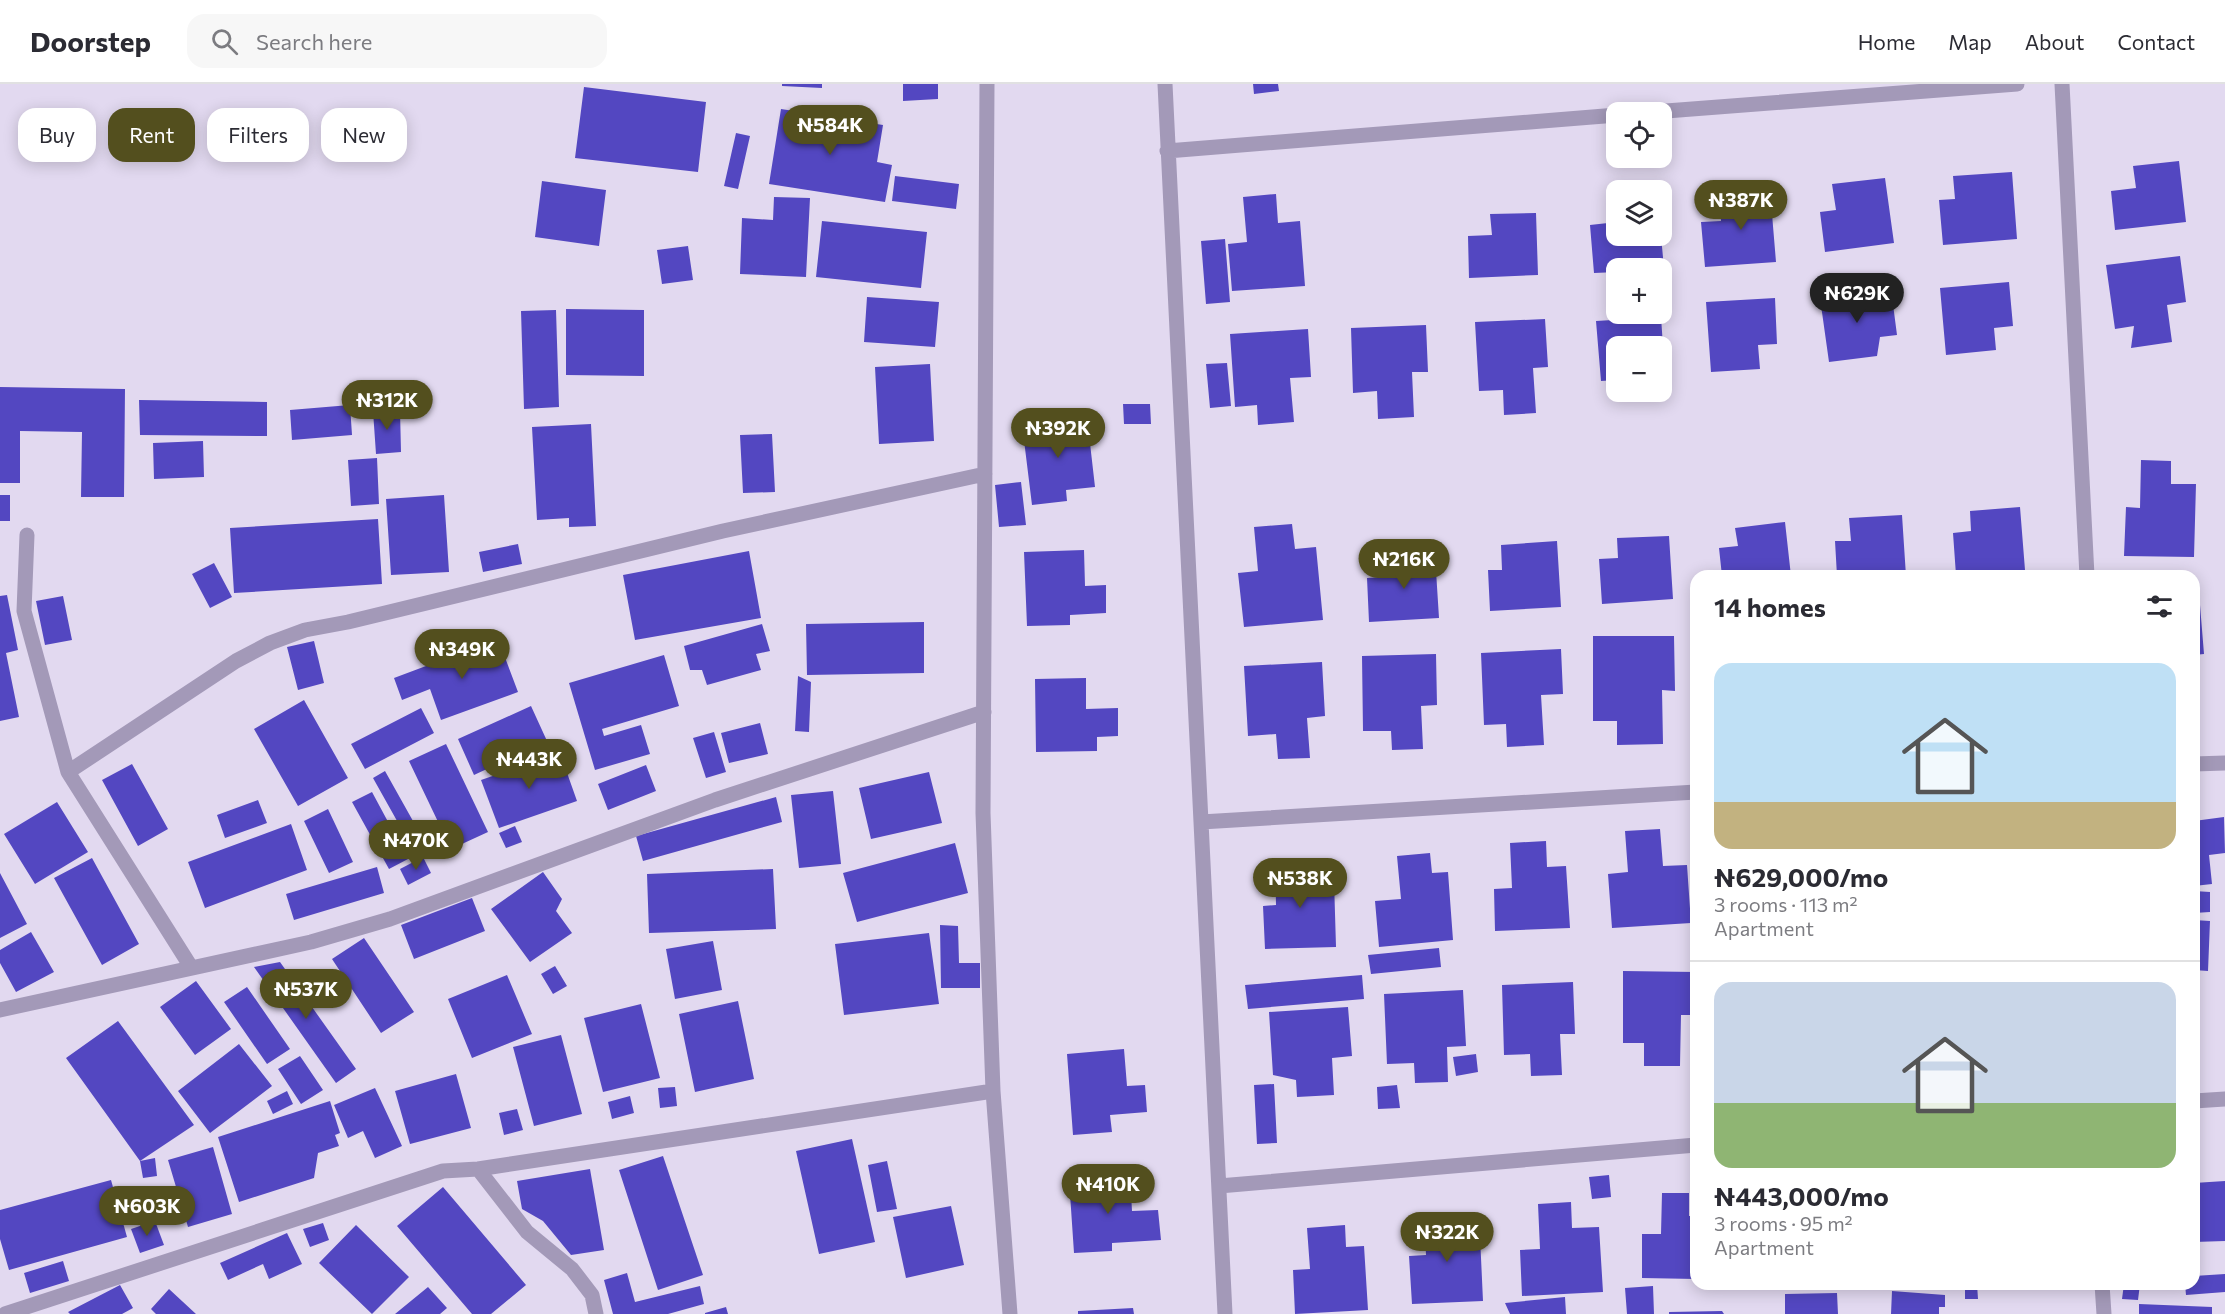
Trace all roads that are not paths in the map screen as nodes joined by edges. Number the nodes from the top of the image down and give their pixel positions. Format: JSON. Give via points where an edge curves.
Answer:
{"nodes":[{"id":1,"x":987,"y":84,"type":"edge"},
{"id":2,"x":1165,"y":84,"type":"edge"},
{"id":3,"x":2017,"y":84,"type":"edge"},
{"id":4,"x":2062,"y":84,"type":"edge"},
{"id":5,"x":1672,"y":111,"type":"edge"},
{"id":6,"x":1606,"y":116,"type":"edge"},
{"id":7,"x":1167,"y":151,"type":"junction"},
{"id":8,"x":985,"y":474,"type":"junction"},
{"id":9,"x":27,"y":535,"type":"dead end"},
{"id":10,"x":2086,"y":570,"type":"edge"},
{"id":11,"x":984,"y":712,"type":"junction"},
{"id":12,"x":2225,"y":763,"type":"edge"},
{"id":13,"x":2200,"y":764,"type":"edge"},
{"id":14,"x":68,"y":772,"type":"junction"},
{"id":15,"x":1690,"y":792,"type":"edge"},
{"id":16,"x":1201,"y":822,"type":"junction"},
{"id":17,"x":191,"y":968,"type":"junction"},
{"id":18,"x":0,"y":1010,"type":"edge"},
{"id":19,"x":993,"y":1090,"type":"junction"},
{"id":20,"x":2225,"y":1099,"type":"edge"},
{"id":21,"x":2200,"y":1101,"type":"edge"},
{"id":22,"x":1690,"y":1145,"type":"edge"},
{"id":23,"x":477,"y":1169,"type":"junction"},
{"id":24,"x":1219,"y":1186,"type":"junction"},
{"id":25,"x":2102,"y":1290,"type":"edge"},
{"id":26,"x":5,"y":1314,"type":"edge"},
{"id":27,"x":596,"y":1314,"type":"edge"},
{"id":28,"x":1010,"y":1314,"type":"edge"},
{"id":29,"x":1225,"y":1314,"type":"edge"},
{"id":30,"x":2104,"y":1314,"type":"edge"}],
"edges":[{"from":1,"to":8,"type":"street"},
{"from":2,"to":7,"type":"street"},
{"from":3,"to":5,"type":"street"},
{"from":4,"to":10,"type":"street"},
{"from":6,"to":7,"type":"street"},
{"from":7,"to":16,"type":"street"},
{"from":8,"to":11,"type":"street"},
{"from":8,"to":14,"type":"street","via":[[723,531],[305,630],[236,661]]},
{"from":9,"to":14,"type":"street","via":[[24,611]]},
{"from":11,"to":17,"type":"street","via":[[715,800],[390,919],[310,942]]},
{"from":11,"to":19,"type":"street","via":[[983,813]]},
{"from":12,"to":13,"type":"street"},
{"from":14,"to":17,"type":"street"},
{"from":15,"to":16,"type":"street"},
{"from":16,"to":24,"type":"street"},
{"from":17,"to":18,"type":"street"},
{"from":19,"to":23,"type":"street"},
{"from":19,"to":28,"type":"street"},
{"from":20,"to":21,"type":"street"},
{"from":22,"to":24,"type":"street"},
{"from":23,"to":26,"type":"street","via":[[443,1171]]},
{"from":23,"to":27,"type":"street","via":[[527,1232],[572,1269],[592,1294]]},
{"from":24,"to":29,"type":"street"},
{"from":25,"to":30,"type":"street"}]}
